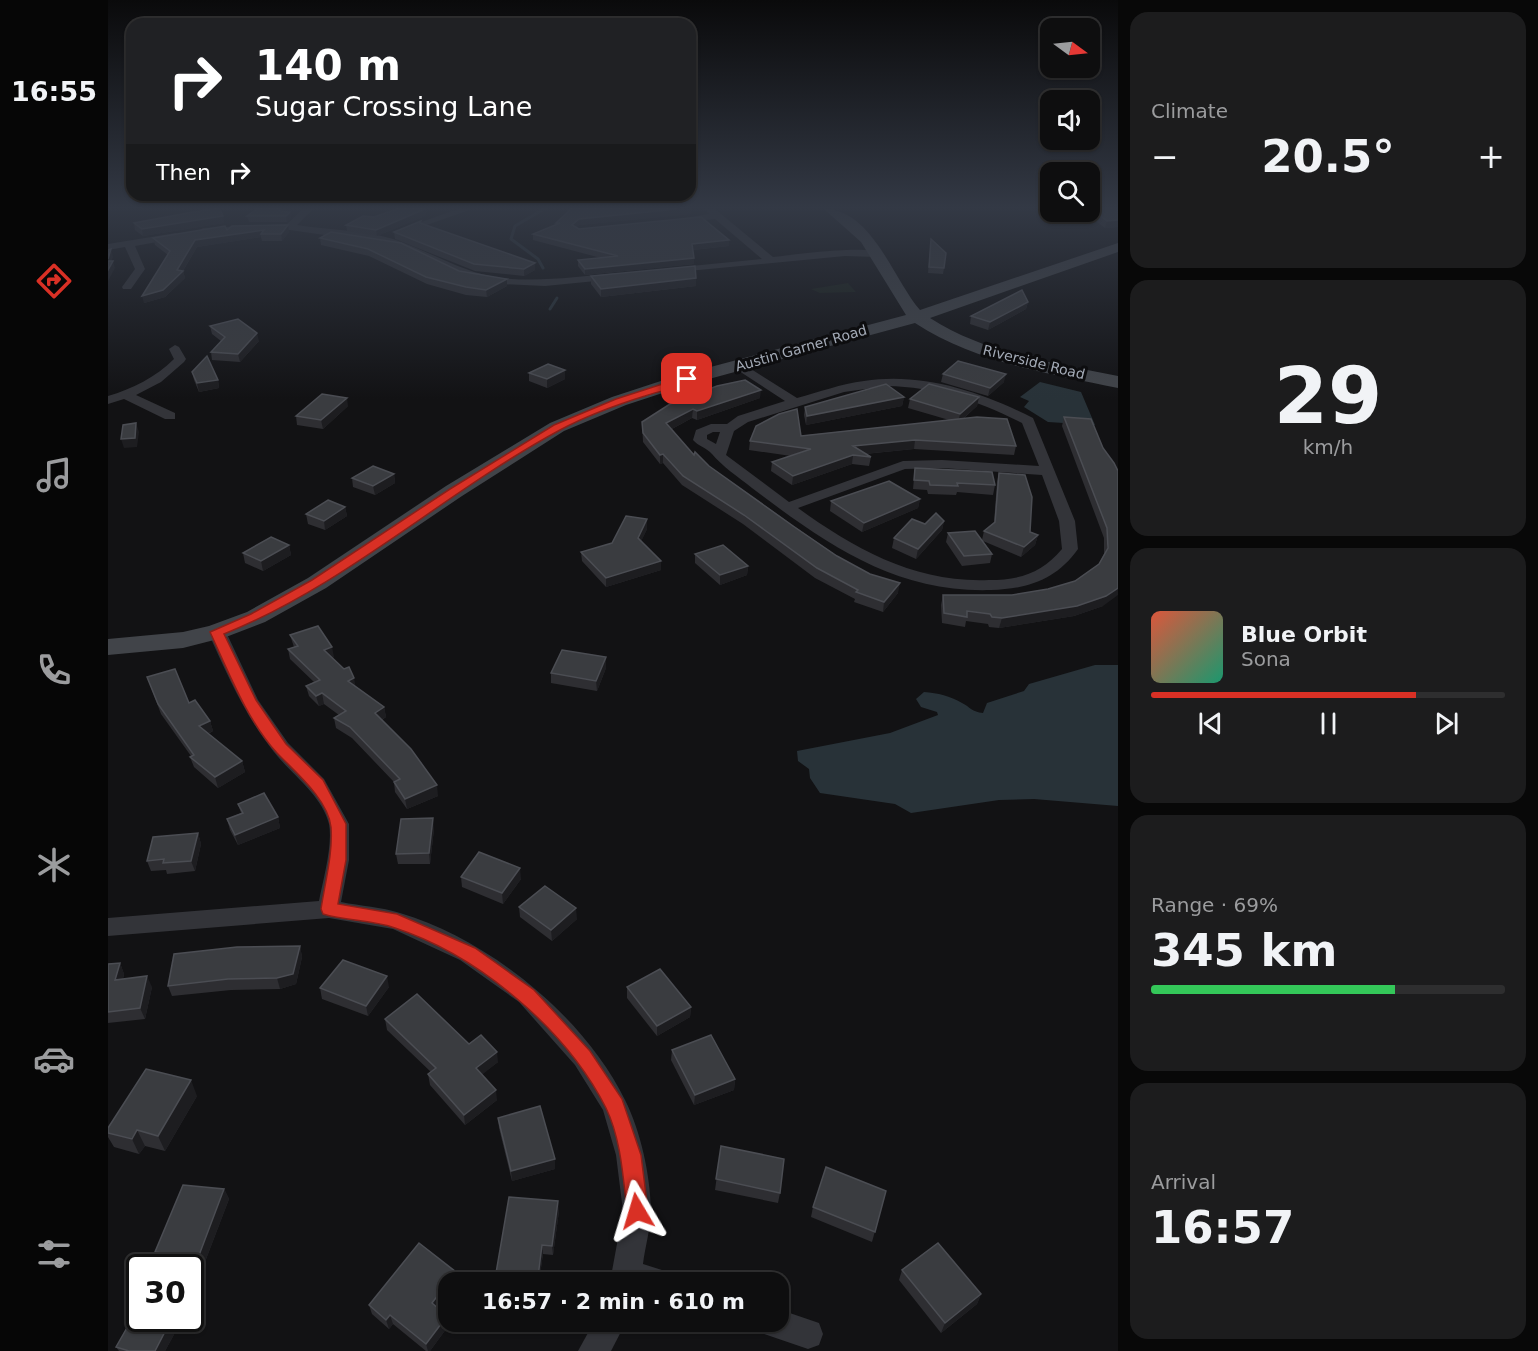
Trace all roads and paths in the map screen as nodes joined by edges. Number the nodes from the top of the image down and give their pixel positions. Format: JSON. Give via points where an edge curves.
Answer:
{"nodes":[{"id":1,"x":138,"y":272,"type":"edge"},
{"id":2,"x":460,"y":272,"type":"edge"},
{"id":3,"x":887,"y":272,"type":"edge"},
{"id":4,"x":1046,"y":272,"type":"edge"},
{"id":5,"x":624,"y":276,"type":"edge"},
{"id":6,"x":127,"y":287,"type":"dead end"},
{"id":7,"x":916,"y":317,"type":"junction"},
{"id":8,"x":175,"y":349,"type":"dead end"},
{"id":9,"x":740,"y":366,"type":"junction"},
{"id":10,"x":1118,"y":382,"type":"edge"},
{"id":11,"x":126,"y":395,"type":"junction"},
{"id":12,"x":108,"y":400,"type":"edge"},
{"id":13,"x":795,"y":402,"type":"junction"},
{"id":14,"x":170,"y":416,"type":"dead end"},
{"id":15,"x":731,"y":428,"type":"junction"},
{"id":16,"x":720,"y":453,"type":"junction"},
{"id":17,"x":1047,"y":471,"type":"junction"},
{"id":18,"x":788,"y":507,"type":"junction"},
{"id":19,"x":217,"y":632,"type":"junction"},
{"id":20,"x":108,"y":647,"type":"edge"},
{"id":21,"x":329,"y":909,"type":"junction"},
{"id":22,"x":108,"y":927,"type":"edge"},
{"id":23,"x":636,"y":1272,"type":"edge"},
{"id":24,"x":789,"y":1328,"type":"edge"},
{"id":25,"x":605,"y":1332,"type":"edge"},
{"id":26,"x":808,"y":1334,"type":"dead end"},
{"id":27,"x":594,"y":1351,"type":"edge"}],
"edges":[{"from":1,"to":6,"type":"street"},
{"from":2,"to":5,"type":"street","via":[[501,281],[545,283]]},
{"from":3,"to":7,"type":"street","name":"Riverside Road"},
{"from":4,"to":7,"type":"street","name":"Austin Garner Road"},
{"from":7,"to":9,"type":"street","name":"Austin Garner Road"},
{"from":7,"to":10,"type":"street","name":"Riverside Road","via":[[971,346],[1017,361]]},
{"from":8,"to":11,"type":"street","via":[[180,359],[172,368]]},
{"from":9,"to":13,"type":"street"},
{"from":9,"to":19,"type":"street","name":"Austin Garner Road","via":[[619,401],[557,427],[317,583],[256,617]]},
{"from":11,"to":12,"type":"street"},
{"from":11,"to":14,"type":"street"},
{"from":13,"to":15,"type":"street","via":[[743,419]]},
{"from":13,"to":17,"type":"street","via":[[868,384],[943,389],[1005,409],[1028,421]]},
{"from":15,"to":16,"type":"street"},
{"from":15,"to":16,"type":"street","via":[[711,428],[701,433],[700,440]]},
{"from":16,"to":18,"type":"street"},
{"from":17,"to":18,"type":"street","via":[[903,465]]},
{"from":17,"to":18,"type":"street","via":[[1067,521],[1070,549],[1054,570],[1029,581],[997,586],[957,586],[897,573],[857,555]]},
{"from":19,"to":20,"type":"street","name":"Austin Garner Road","via":[[153,644]]},
{"from":19,"to":21,"type":"street","via":[[249,701],[281,748],[317,784],[339,824],[338,860]]},
{"from":21,"to":22,"type":"street"},
{"from":21,"to":23,"type":"street","via":[[397,921],[468,953],[528,995],[584,1057],[615,1106],[630,1155],[637,1211]]},
{"from":24,"to":26,"type":"street"},
{"from":25,"to":27,"type":"street"}]}
